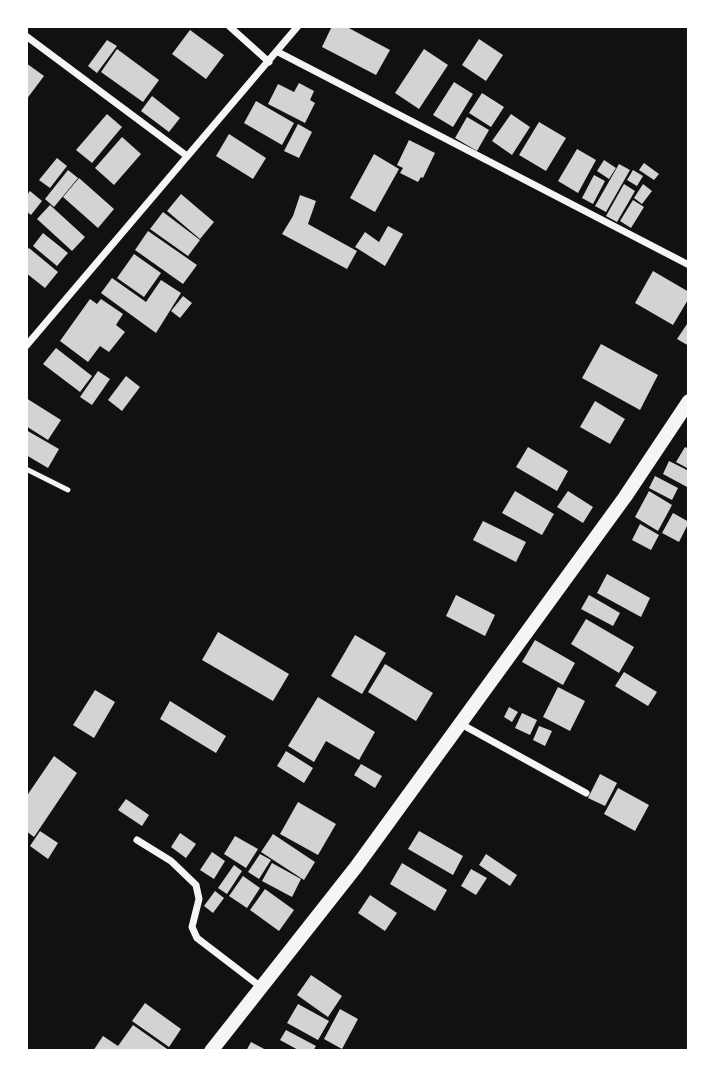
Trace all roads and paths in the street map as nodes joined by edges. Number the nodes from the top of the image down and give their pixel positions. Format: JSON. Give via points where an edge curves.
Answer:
{"nodes":[{"id":1,"x":229,"y":26,"type":"edge"},
{"id":2,"x":298,"y":26,"type":"edge"},
{"id":3,"x":26,"y":36,"type":"edge"},
{"id":4,"x":278,"y":52,"type":"junction"},
{"id":5,"x":269,"y":62,"type":"junction"},
{"id":6,"x":187,"y":156,"type":"junction"},
{"id":7,"x":689,"y":265,"type":"edge"},
{"id":8,"x":26,"y":346,"type":"edge"},
{"id":9,"x":689,"y":401,"type":"edge"},
{"id":10,"x":26,"y":469,"type":"edge"},
{"id":11,"x":68,"y":491,"type":"dead end"},
{"id":12,"x":461,"y":724,"type":"junction"},
{"id":13,"x":586,"y":793,"type":"dead end"},
{"id":14,"x":138,"y":840,"type":"dead end"},
{"id":15,"x":261,"y":987,"type":"junction"},
{"id":16,"x":211,"y":1051,"type":"edge"}],
"edges":[{"from":1,"to":5,"type":"street"},
{"from":2,"to":4,"type":"street"},
{"from":3,"to":6,"type":"street"},
{"from":4,"to":5,"type":"street"},
{"from":4,"to":7,"type":"street"},
{"from":5,"to":6,"type":"street"},
{"from":6,"to":8,"type":"street"},
{"from":9,"to":12,"type":"main road"},
{"from":10,"to":11,"type":"lane"},
{"from":12,"to":13,"type":"street"},
{"from":12,"to":15,"type":"main road"},
{"from":14,"to":15,"type":"street","via":[[171,861],[196,885],[199,899],[192,928],[197,938]]},
{"from":15,"to":16,"type":"main road"}]}
